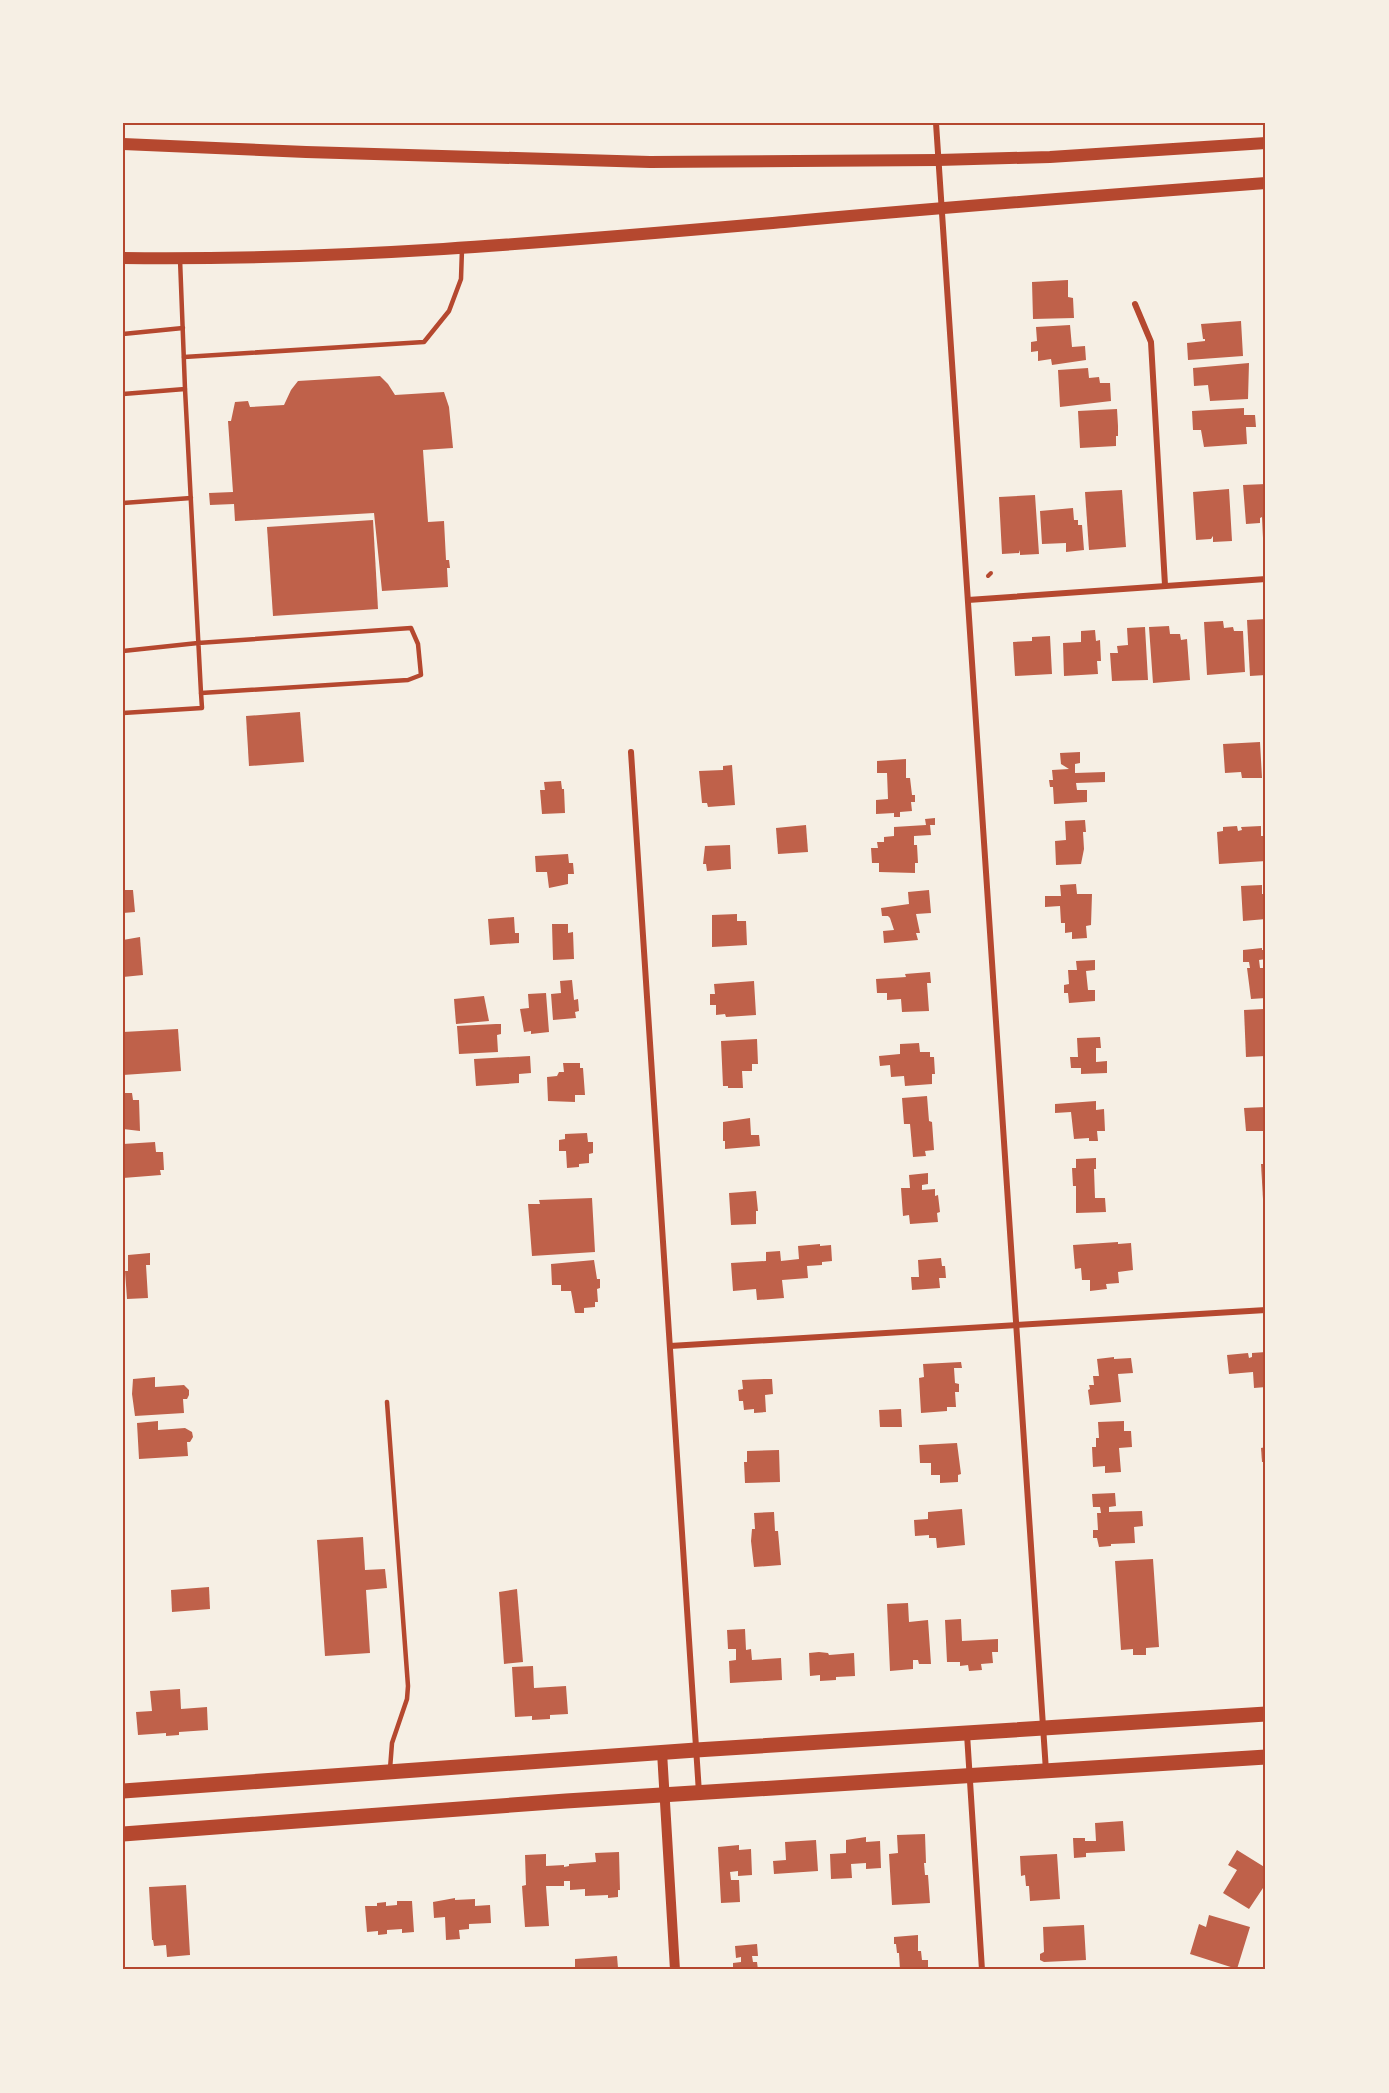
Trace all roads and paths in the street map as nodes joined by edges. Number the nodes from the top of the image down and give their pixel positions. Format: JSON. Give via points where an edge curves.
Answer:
{"nodes":[{"id":1,"x":936,"y":123,"type":"edge"},
{"id":2,"x":1266,"y":143,"type":"edge"},
{"id":3,"x":123,"y":144,"type":"edge"},
{"id":4,"x":938,"y":160,"type":"junction"},
{"id":5,"x":1266,"y":183,"type":"edge"},
{"id":6,"x":943,"y":208,"type":"junction"},
{"id":7,"x":462,"y":247,"type":"junction"},
{"id":8,"x":123,"y":258,"type":"edge"},
{"id":9,"x":180,"y":259,"type":"junction"},
{"id":10,"x":1134,"y":304,"type":"dead end"},
{"id":11,"x":183,"y":328,"type":"junction"},
{"id":12,"x":123,"y":334,"type":"edge"},
{"id":13,"x":184,"y":357,"type":"junction"},
{"id":14,"x":185,"y":389,"type":"junction"},
{"id":15,"x":123,"y":394,"type":"edge"},
{"id":16,"x":191,"y":498,"type":"junction"},
{"id":17,"x":123,"y":502,"type":"edge"},
{"id":18,"x":1266,"y":579,"type":"edge"},
{"id":19,"x":1165,"y":585,"type":"junction"},
{"id":20,"x":968,"y":600,"type":"junction"},
{"id":21,"x":198,"y":642,"type":"junction"},
{"id":22,"x":123,"y":651,"type":"edge"},
{"id":23,"x":201,"y":693,"type":"junction"},
{"id":24,"x":123,"y":713,"type":"edge"},
{"id":25,"x":631,"y":752,"type":"dead end"},
{"id":26,"x":1266,"y":1310,"type":"edge"},
{"id":27,"x":1016,"y":1324,"type":"junction"},
{"id":28,"x":670,"y":1346,"type":"junction"},
{"id":29,"x":387,"y":1402,"type":"dead end"},
{"id":30,"x":1266,"y":1714,"type":"edge"},
{"id":31,"x":1043,"y":1728,"type":"junction"},
{"id":32,"x":967,"y":1732,"type":"junction"},
{"id":33,"x":696,"y":1750,"type":"junction"},
{"id":34,"x":662,"y":1752,"type":"junction"},
{"id":35,"x":1266,"y":1757,"type":"edge"},
{"id":36,"x":1046,"y":1771,"type":"junction"},
{"id":37,"x":389,"y":1772,"type":"junction"},
{"id":38,"x":969,"y":1775,"type":"junction"},
{"id":39,"x":123,"y":1791,"type":"edge"},
{"id":40,"x":699,"y":1793,"type":"junction"},
{"id":41,"x":664,"y":1795,"type":"junction"},
{"id":42,"x":123,"y":1834,"type":"edge"},
{"id":43,"x":675,"y":1970,"type":"edge"},
{"id":44,"x":982,"y":1970,"type":"edge"}],
"edges":[{"from":1,"to":4,"type":"street"},
{"from":2,"to":4,"type":"main road"},
{"from":3,"to":4,"type":"main road","via":[[650,162]]},
{"from":4,"to":6,"type":"street"},
{"from":5,"to":6,"type":"main road"},
{"from":6,"to":7,"type":"main road"},
{"from":6,"to":20,"type":"street"},
{"from":7,"to":9,"type":"main road"},
{"from":7,"to":13,"type":"lane","via":[[461,279],[449,312],[423,342]]},
{"from":8,"to":9,"type":"main road"},
{"from":9,"to":11,"type":"lane"},
{"from":10,"to":19,"type":"street","via":[[1150,342]]},
{"from":11,"to":12,"type":"lane"},
{"from":11,"to":13,"type":"lane"},
{"from":13,"to":14,"type":"lane"},
{"from":14,"to":15,"type":"lane"},
{"from":14,"to":16,"type":"lane"},
{"from":16,"to":17,"type":"lane"},
{"from":16,"to":21,"type":"lane"},
{"from":18,"to":19,"type":"street"},
{"from":19,"to":20,"type":"street"},
{"from":20,"to":27,"type":"street"},
{"from":21,"to":22,"type":"lane"},
{"from":21,"to":23,"type":"lane"},
{"from":21,"to":23,"type":"lane","via":[[411,628],[418,644],[421,675],[408,680]]},
{"from":23,"to":24,"type":"lane","via":[[202,708]]},
{"from":25,"to":28,"type":"street"},
{"from":26,"to":27,"type":"street"},
{"from":27,"to":28,"type":"street"},
{"from":27,"to":31,"type":"street"},
{"from":28,"to":33,"type":"street"},
{"from":29,"to":37,"type":"lane","via":[[408,1686],[392,1743]]},
{"from":30,"to":31,"type":"main road"},
{"from":31,"to":32,"type":"main road"},
{"from":31,"to":36,"type":"street"},
{"from":32,"to":33,"type":"main road"},
{"from":32,"to":38,"type":"street"},
{"from":33,"to":34,"type":"main road"},
{"from":33,"to":40,"type":"street"},
{"from":34,"to":37,"type":"main road"},
{"from":34,"to":41,"type":"street"},
{"from":35,"to":36,"type":"main road"},
{"from":36,"to":38,"type":"main road"},
{"from":37,"to":39,"type":"main road"},
{"from":38,"to":40,"type":"main road"},
{"from":38,"to":44,"type":"street"},
{"from":40,"to":41,"type":"main road"},
{"from":41,"to":42,"type":"main road"},
{"from":41,"to":43,"type":"street"}]}
